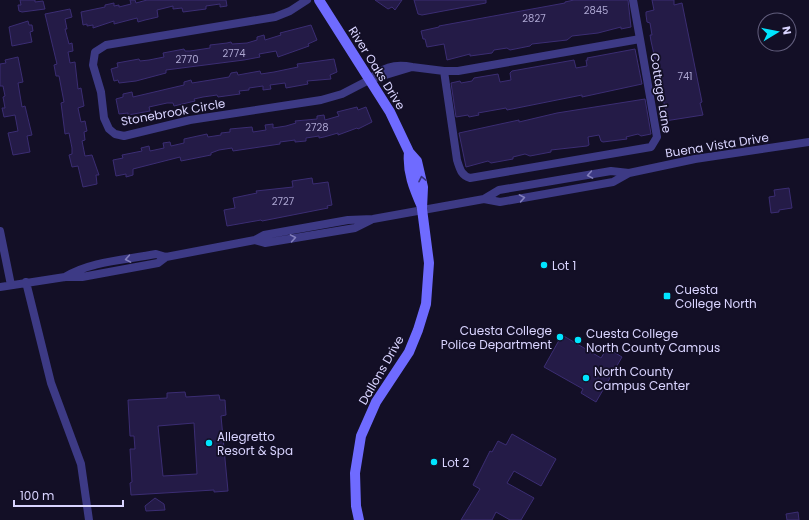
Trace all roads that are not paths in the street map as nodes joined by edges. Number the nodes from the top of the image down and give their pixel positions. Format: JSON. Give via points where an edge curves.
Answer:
{"nodes":[{"id":1,"x":306,"y":0,"type":"edge"},
{"id":2,"x":319,"y":0,"type":"edge"},
{"id":3,"x":633,"y":0,"type":"edge"},
{"id":4,"x":640,"y":38,"type":"junction"},
{"id":5,"x":444,"y":71,"type":"junction"},
{"id":6,"x":369,"y":80,"type":"junction"},
{"id":7,"x":809,"y":142,"type":"edge"},
{"id":8,"x":629,"y":173,"type":"junction"},
{"id":9,"x":484,"y":198,"type":"junction"},
{"id":10,"x":422,"y":209,"type":"junction"},
{"id":11,"x":0,"y":231,"type":"edge"},
{"id":12,"x":26,"y":282,"type":"junction"},
{"id":13,"x":11,"y":285,"type":"junction"},
{"id":14,"x":0,"y":287,"type":"edge"},
{"id":15,"x":89,"y":520,"type":"edge"},
{"id":16,"x":359,"y":520,"type":"edge"}],
"edges":[{"from":1,"to":6,"type":"street","name":"Stonebrook Circle","via":[[275,17],[106,45],[98,49],[93,65],[101,92],[104,118],[109,129],[124,136],[190,120],[321,100],[342,94]]},
{"from":2,"to":6,"type":"street","name":"River Oaks Drive"},
{"from":3,"to":4,"type":"street"},
{"from":4,"to":5,"type":"street","name":"Cottage Lane","via":[[458,71]]},
{"from":4,"to":5,"type":"street","name":"Cottage Lane","via":[[657,137],[651,147],[470,178],[460,171],[457,160]]},
{"from":5,"to":6,"type":"street","name":"Cottage Lane","via":[[412,67]]},
{"from":6,"to":10,"type":"street","name":"River Oaks Drive","via":[[390,112],[409,152],[417,161],[423,187]]},
{"from":7,"to":8,"type":"street","name":"Buena Vista Drive","via":[[695,159]]},
{"from":8,"to":9,"type":"street","name":"Buena Vista Drive","one_way":true,"via":[[611,171],[498,190]]},
{"from":9,"to":8,"type":"street","name":"Buena Vista Drive","one_way":true,"via":[[500,202],[613,182]]},
{"from":9,"to":10,"type":"street","name":"Buena Vista Drive"},
{"from":10,"to":12,"type":"street","name":"Buena Vista Drive","via":[[264,235],[255,240],[166,257],[158,263],[82,277]]},
{"from":10,"to":16,"type":"street","name":"Dallons Drive","via":[[429,263],[426,304],[409,352],[376,402],[361,436],[355,473]]},
{"from":11,"to":13,"type":"street"},
{"from":12,"to":13,"type":"street","name":"Buena Vista Drive"},
{"from":12,"to":15,"type":"street","via":[[50,383],[81,464]]},
{"from":13,"to":14,"type":"street","name":"Buena Vista Drive"}]}
